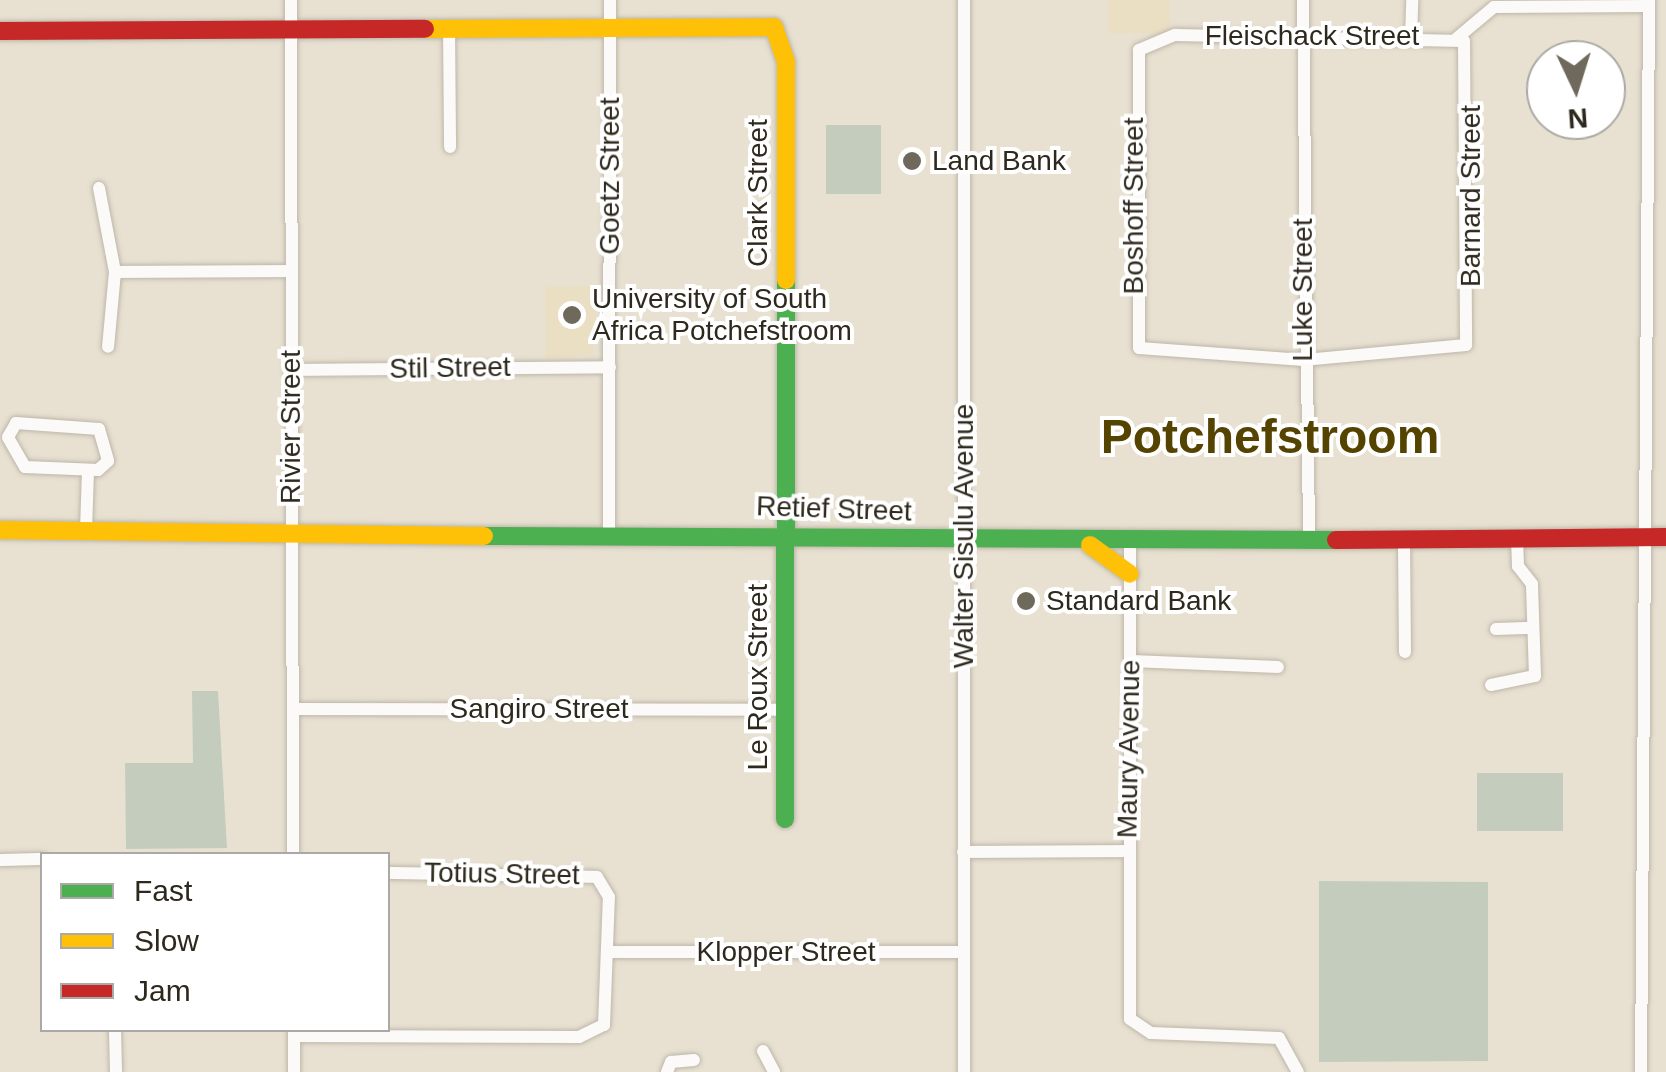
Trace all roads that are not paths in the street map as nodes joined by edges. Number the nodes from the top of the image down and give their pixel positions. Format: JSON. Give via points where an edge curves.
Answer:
{"nodes":[{"id":1,"x":291,"y":0,"type":"edge"},
{"id":2,"x":610,"y":0,"type":"edge"},
{"id":3,"x":964,"y":0,"type":"edge"},
{"id":4,"x":1303,"y":0,"type":"edge"},
{"id":5,"x":1412,"y":0,"type":"edge"},
{"id":6,"x":1648,"y":3,"type":"edge"},
{"id":7,"x":610,"y":24,"type":"junction"},
{"id":8,"x":450,"y":26,"type":"junction"},
{"id":9,"x":291,"y":28,"type":"junction"},
{"id":10,"x":0,"y":31,"type":"edge"},
{"id":11,"x":1412,"y":37,"type":"junction"},
{"id":12,"x":1457,"y":38,"type":"junction"},
{"id":13,"x":1302,"y":40,"type":"junction"},
{"id":14,"x":1138,"y":50,"type":"joint"},
{"id":15,"x":1471,"y":63,"type":"joint"},
{"id":16,"x":450,"y":147,"type":"dead end"},
{"id":17,"x":100,"y":188,"type":"dead end"},
{"id":18,"x":292,"y":270,"type":"junction"},
{"id":19,"x":115,"y":272,"type":"junction"},
{"id":20,"x":108,"y":347,"type":"dead end"},
{"id":21,"x":1303,"y":360,"type":"junction"},
{"id":22,"x":610,"y":366,"type":"junction"},
{"id":23,"x":290,"y":370,"type":"junction"},
{"id":24,"x":88,"y":471,"type":"junction"},
{"id":25,"x":0,"y":530,"type":"edge"},
{"id":26,"x":86,"y":531,"type":"junction"},
{"id":27,"x":292,"y":532,"type":"junction"},
{"id":28,"x":609,"y":532,"type":"junction"},
{"id":29,"x":786,"y":534,"type":"junction"},
{"id":30,"x":1646,"y":537,"type":"junction"},
{"id":31,"x":1666,"y":537,"type":"edge"},
{"id":32,"x":1309,"y":540,"type":"junction"},
{"id":33,"x":1404,"y":540,"type":"junction"},
{"id":34,"x":1517,"y":540,"type":"junction"},
{"id":35,"x":965,"y":542,"type":"junction"},
{"id":36,"x":1086,"y":543,"type":"junction"},
{"id":37,"x":1130,"y":543,"type":"junction"},
{"id":38,"x":1130,"y":574,"type":"junction"},
{"id":39,"x":1534,"y":628,"type":"junction"},
{"id":40,"x":1496,"y":629,"type":"dead end"},
{"id":41,"x":1405,"y":652,"type":"dead end"},
{"id":42,"x":1132,"y":661,"type":"junction"},
{"id":43,"x":1278,"y":667,"type":"dead end"},
{"id":44,"x":1491,"y":685,"type":"dead end"},
{"id":45,"x":293,"y":709,"type":"junction"},
{"id":46,"x":785,"y":710,"type":"junction"},
{"id":47,"x":785,"y":819,"type":"dead end"},
{"id":48,"x":1130,"y":851,"type":"junction"},
{"id":49,"x":293,"y":852,"type":"edge"},
{"id":50,"x":963,"y":852,"type":"junction"},
{"id":51,"x":40,"y":859,"type":"edge"},
{"id":52,"x":0,"y":860,"type":"edge"},
{"id":53,"x":390,"y":872,"type":"edge"},
{"id":54,"x":608,"y":952,"type":"junction"},
{"id":55,"x":964,"y":952,"type":"junction"},
{"id":56,"x":115,"y":1032,"type":"edge"},
{"id":57,"x":294,"y":1033,"type":"edge"},
{"id":58,"x":763,"y":1052,"type":"dead end"},
{"id":59,"x":694,"y":1060,"type":"dead end"},
{"id":60,"x":116,"y":1072,"type":"edge"},
{"id":61,"x":294,"y":1072,"type":"edge"},
{"id":62,"x":667,"y":1072,"type":"edge"},
{"id":63,"x":774,"y":1072,"type":"edge"},
{"id":64,"x":964,"y":1072,"type":"edge"},
{"id":65,"x":1298,"y":1072,"type":"edge"},
{"id":66,"x":1641,"y":1072,"type":"edge"}],
"edges":[{"from":1,"to":9,"type":"street","name":"Rivier Street"},
{"from":2,"to":7,"type":"street","name":"Goetz Street"},
{"from":3,"to":35,"type":"street","name":"Walter Sisulu Avenue"},
{"from":4,"to":13,"type":"street","name":"Luke Street"},
{"from":5,"to":11,"type":"street"},
{"from":6,"to":12,"type":"street","via":[[1494,7]]},
{"from":6,"to":30,"type":"street"},
{"from":7,"to":8,"type":"street"},
{"from":7,"to":22,"type":"street","name":"Goetz Street"},
{"from":7,"to":29,"type":"street","name":"Clark Street","via":[[760,24],[780,33]]},
{"from":8,"to":9,"type":"street"},
{"from":8,"to":16,"type":"street"},
{"from":9,"to":10,"type":"street"},
{"from":9,"to":18,"type":"street","name":"Rivier Street"},
{"from":11,"to":12,"type":"street","name":"Fleischack Street"},
{"from":11,"to":13,"type":"street","name":"Fleischack Street"},
{"from":12,"to":15,"type":"street","name":"Fleischack Street"},
{"from":13,"to":14,"type":"street","name":"Fleischack Street","via":[[1176,35]]},
{"from":13,"to":21,"type":"street","name":"Luke Street"},
{"from":14,"to":21,"type":"street","name":"Boshoff Street","via":[[1134,332],[1150,355]]},
{"from":15,"to":21,"type":"street","name":"Barnard Street","via":[[1466,344],[1441,353]]},
{"from":17,"to":19,"type":"street"},
{"from":18,"to":19,"type":"street"},
{"from":18,"to":23,"type":"street","name":"Rivier Street"},
{"from":19,"to":20,"type":"street"},
{"from":21,"to":32,"type":"street","name":"Luke Street"},
{"from":22,"to":23,"type":"street","name":"Stil Street"},
{"from":22,"to":28,"type":"street","name":"Goetz Street"},
{"from":23,"to":27,"type":"street","name":"Rivier Street"},
{"from":24,"to":24,"type":"street","via":[[25,467],[8,428],[99,429],[108,460]]},
{"from":24,"to":26,"type":"street"},
{"from":25,"to":26,"type":"street","name":"Retief Street"},
{"from":26,"to":27,"type":"street","name":"Retief Street"},
{"from":27,"to":28,"type":"street","name":"Retief Street"},
{"from":27,"to":45,"type":"street","name":"Rivier Street"},
{"from":28,"to":29,"type":"street","name":"Retief Street"},
{"from":29,"to":35,"type":"street","name":"Retief Street"},
{"from":29,"to":46,"type":"street","name":"Le Roux Street"},
{"from":30,"to":31,"type":"street","name":"Retief Street"},
{"from":30,"to":34,"type":"street","name":"Retief Street"},
{"from":30,"to":66,"type":"street"},
{"from":32,"to":33,"type":"street","name":"Retief Street"},
{"from":32,"to":37,"type":"street","name":"Retief Street"},
{"from":33,"to":34,"type":"street","name":"Retief Street"},
{"from":33,"to":41,"type":"street"},
{"from":34,"to":39,"type":"street","via":[[1518,566],[1532,578]]},
{"from":35,"to":36,"type":"street","name":"Retief Street"},
{"from":35,"to":50,"type":"street","name":"Walter Sisulu Avenue"},
{"from":36,"to":37,"type":"street","name":"Retief Street"},
{"from":36,"to":38,"type":"street"},
{"from":37,"to":38,"type":"street","name":"Maury Avenue"},
{"from":38,"to":42,"type":"street","name":"Maury Avenue"},
{"from":39,"to":40,"type":"street"},
{"from":39,"to":44,"type":"street","via":[[1532,681]]},
{"from":42,"to":43,"type":"street"},
{"from":42,"to":48,"type":"street","name":"Maury Avenue"},
{"from":45,"to":46,"type":"street","name":"Sangiro Street"},
{"from":45,"to":49,"type":"street","name":"Rivier Street"},
{"from":46,"to":47,"type":"street","name":"Le Roux Street"},
{"from":48,"to":50,"type":"street","name":"Maury Avenue"},
{"from":48,"to":65,"type":"street","via":[[1132,1025],[1280,1038]]},
{"from":50,"to":55,"type":"street","name":"Walter Sisulu Avenue"},
{"from":51,"to":52,"type":"street"},
{"from":53,"to":54,"type":"street","name":"Totius Street","via":[[588,873],[609,897]]},
{"from":54,"to":55,"type":"street","name":"Klopper Street"},
{"from":54,"to":57,"type":"street","name":"Totius Street","via":[[606,1018],[594,1036]]},
{"from":55,"to":64,"type":"street","name":"Walter Sisulu Avenue"},
{"from":56,"to":60,"type":"street"},
{"from":57,"to":61,"type":"street"},
{"from":58,"to":63,"type":"street"},
{"from":59,"to":62,"type":"street","via":[[671,1062]]}]}
